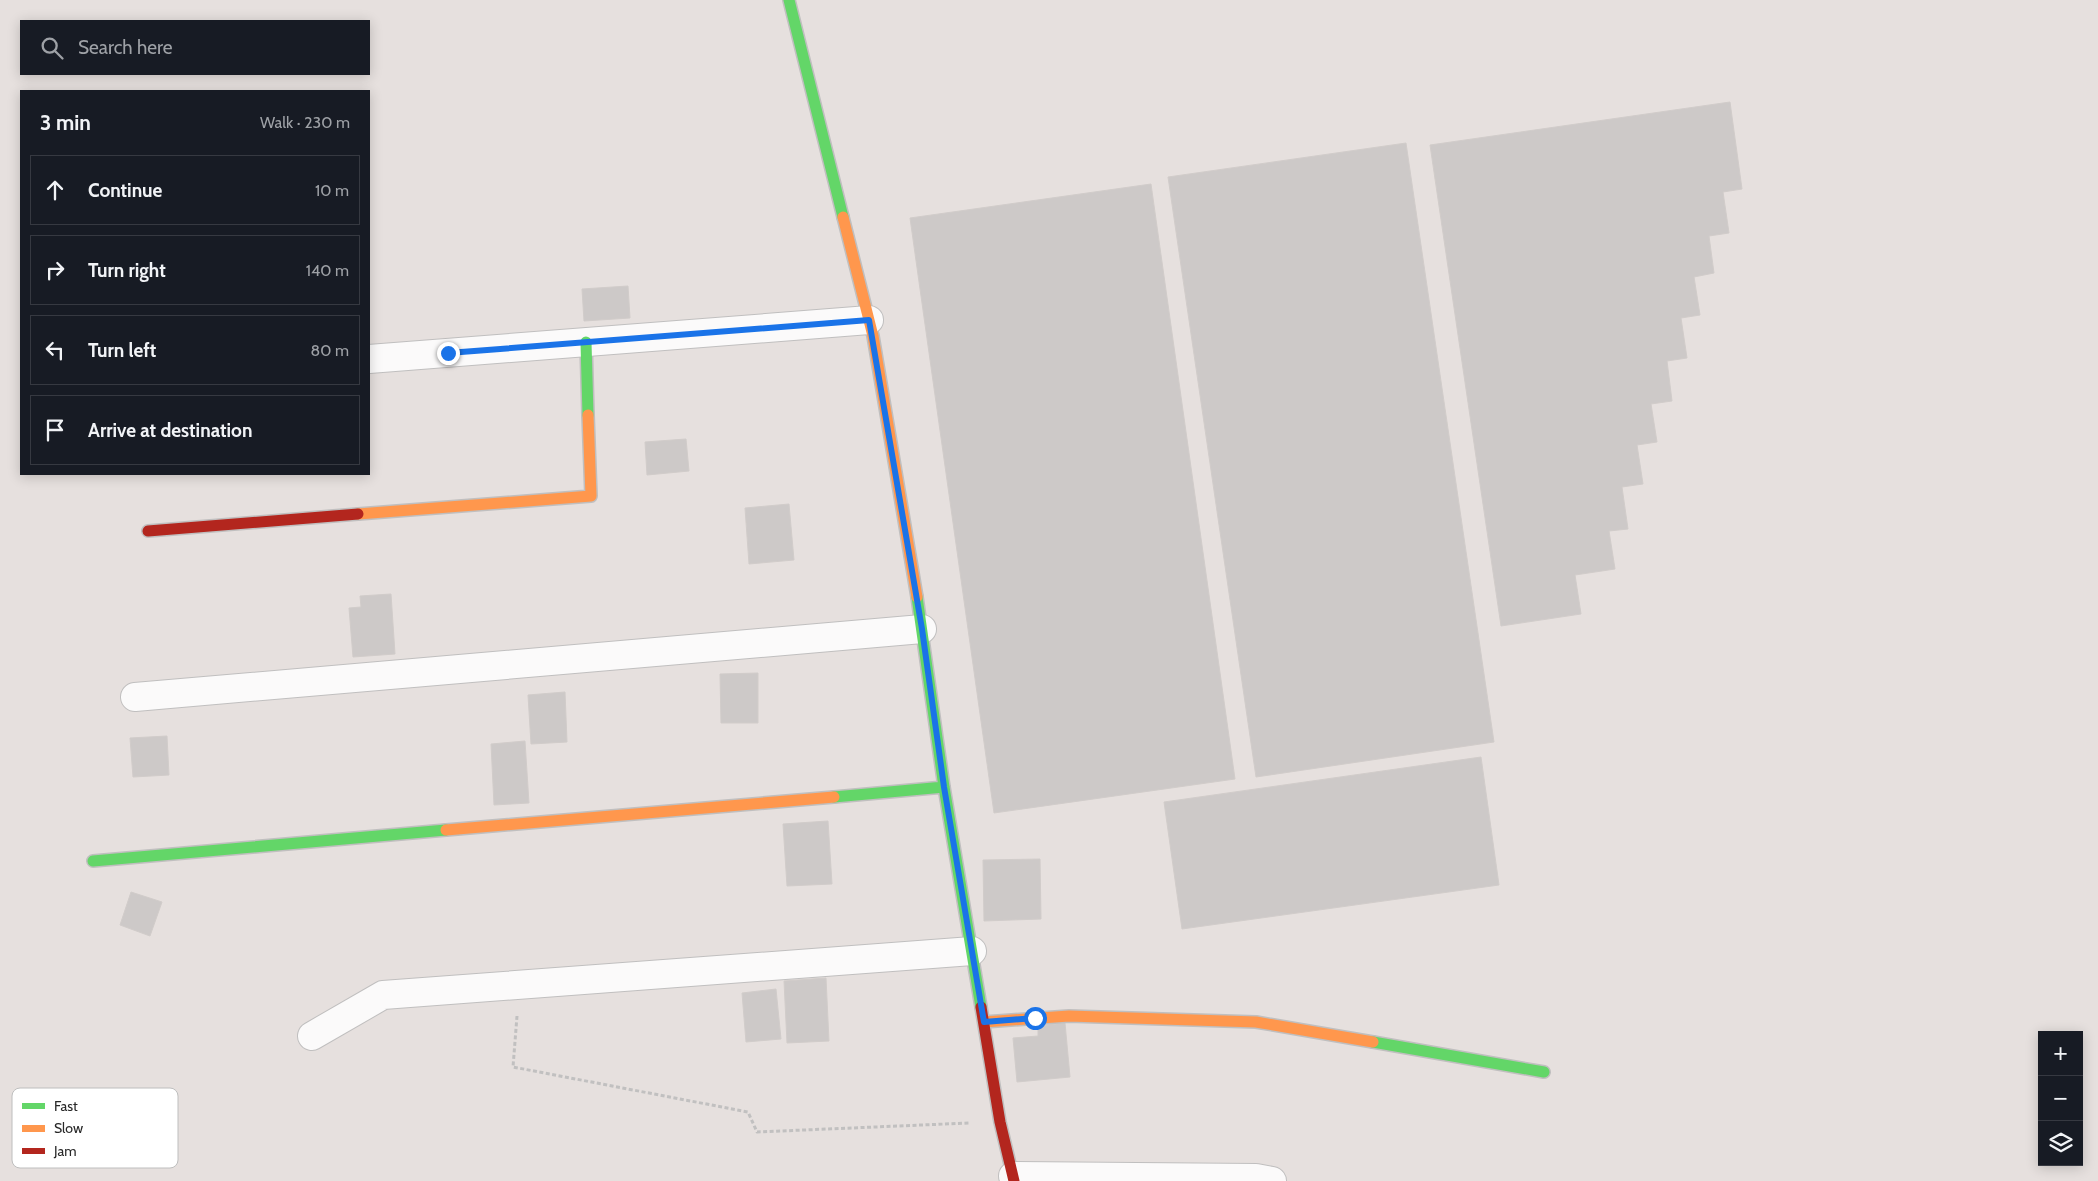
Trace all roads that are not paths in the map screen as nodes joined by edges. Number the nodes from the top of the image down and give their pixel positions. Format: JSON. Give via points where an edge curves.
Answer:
{"nodes":[{"id":1,"x":789,"y":0,"type":"edge"},
{"id":2,"x":869,"y":320,"type":"junction"},
{"id":3,"x":586,"y":342,"type":"junction"},
{"id":4,"x":370,"y":359,"type":"edge"},
{"id":5,"x":148,"y":531,"type":"dead end"},
{"id":6,"x":922,"y":629,"type":"junction"},
{"id":7,"x":135,"y":697,"type":"dead end"},
{"id":8,"x":944,"y":787,"type":"junction"},
{"id":9,"x":93,"y":861,"type":"dead end"},
{"id":10,"x":972,"y":951,"type":"junction"},
{"id":11,"x":984,"y":1022,"type":"junction"},
{"id":12,"x":312,"y":1036,"type":"dead end"},
{"id":13,"x":1544,"y":1072,"type":"dead end"},
{"id":14,"x":1014,"y":1179,"type":"edge"},
{"id":15,"x":1272,"y":1181,"type":"edge"}],
"edges":[{"from":1,"to":2,"type":"street"},
{"from":2,"to":3,"type":"street"},
{"from":2,"to":6,"type":"street"},
{"from":3,"to":4,"type":"street"},
{"from":3,"to":5,"type":"street","via":[[591,496]]},
{"from":6,"to":7,"type":"street"},
{"from":6,"to":8,"type":"street"},
{"from":8,"to":9,"type":"street"},
{"from":8,"to":10,"type":"street"},
{"from":10,"to":11,"type":"street"},
{"from":10,"to":12,"type":"street","via":[[383,995]]},
{"from":11,"to":13,"type":"street","via":[[1069,1016],[1256,1022]]},
{"from":11,"to":14,"type":"street","via":[[1000,1122]]},
{"from":14,"to":15,"type":"street","via":[[1256,1178]]}]}
